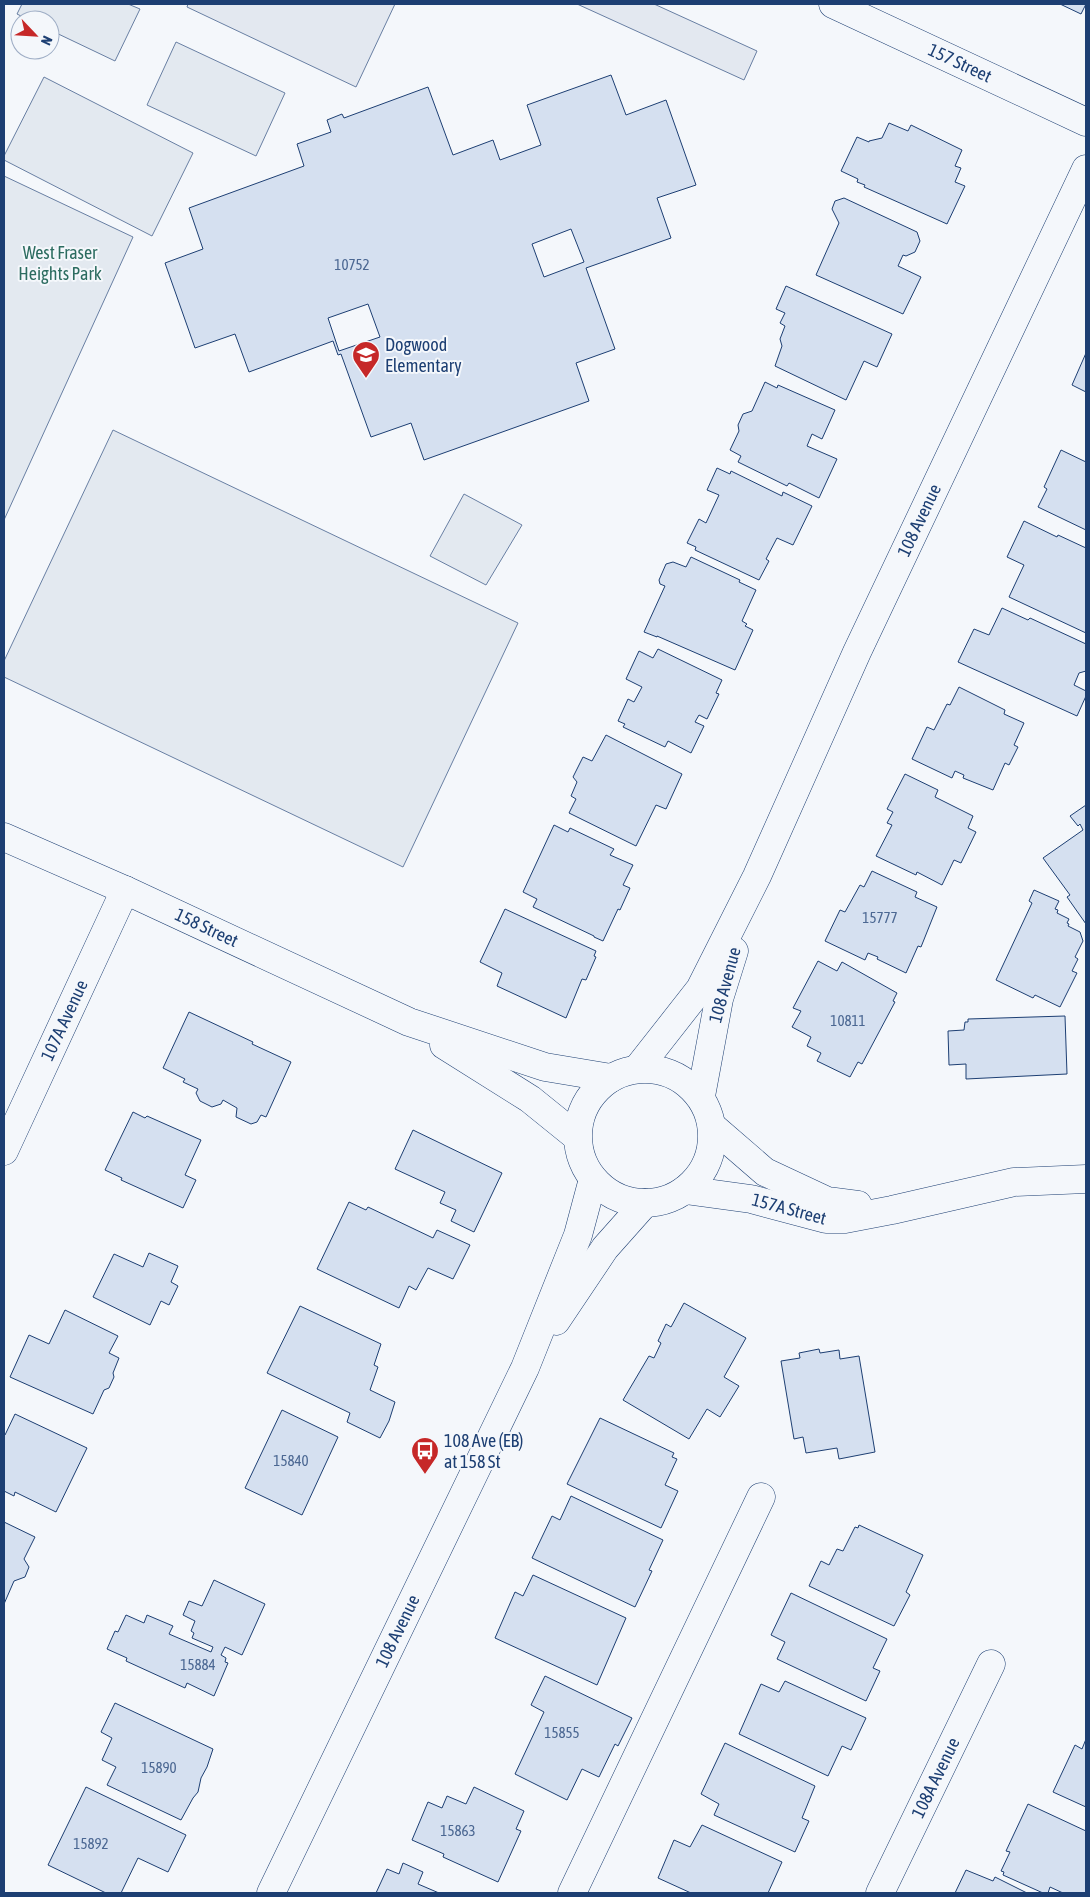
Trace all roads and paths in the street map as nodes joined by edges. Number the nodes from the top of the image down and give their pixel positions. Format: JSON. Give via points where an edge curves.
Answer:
{"nodes":[{"id":1,"x":833,"y":4,"type":"edge"},
{"id":2,"x":1086,"y":122,"type":"edge"},
{"id":3,"x":1086,"y":169,"type":"edge"},
{"id":4,"x":4,"y":838,"type":"edge"},
{"id":5,"x":757,"y":876,"type":"junction"},
{"id":6,"x":125,"y":890,"type":"junction"},
{"id":7,"x":410,"y":1022,"type":"junction"},
{"id":8,"x":638,"y":1068,"type":"junction"},
{"id":9,"x":610,"y":1078,"type":"junction"},
{"id":10,"x":701,"y":1096,"type":"junction"},
{"id":11,"x":713,"y":1127,"type":"junction"},
{"id":12,"x":577,"y":1137,"type":"junction"},
{"id":13,"x":4,"y":1151,"type":"edge"},
{"id":14,"x":593,"y":1179,"type":"junction"},
{"id":15,"x":1086,"y":1179,"type":"edge"},
{"id":16,"x":685,"y":1190,"type":"junction"},
{"id":17,"x":645,"y":1203,"type":"junction"},
{"id":18,"x":892,"y":1210,"type":"junction"},
{"id":19,"x":525,"y":1368,"type":"junction"},
{"id":20,"x":761,"y":1497,"type":"dead end"},
{"id":21,"x":991,"y":1664,"type":"dead end"},
{"id":22,"x":272,"y":1893,"type":"edge"},
{"id":23,"x":572,"y":1893,"type":"edge"},
{"id":24,"x":880,"y":1893,"type":"edge"}],
"edges":[{"from":1,"to":2,"type":"street","name":"157 Street"},
{"from":3,"to":5,"type":"street","name":"108 Avenue","via":[[857,652]]},
{"from":4,"to":6,"type":"street","name":"158 Street"},
{"from":5,"to":8,"type":"street","name":"108 Avenue","via":[[700,990]]},
{"from":5,"to":10,"type":"street","name":"108 Avenue","via":[[719,999]]},
{"from":6,"to":7,"type":"street","name":"158 Street"},
{"from":6,"to":13,"type":"street","name":"107A Avenue"},
{"from":7,"to":9,"type":"street","name":"158 Street","via":[[545,1067]]},
{"from":7,"to":12,"type":"street","name":"158 Street","via":[[530,1099]]},
{"from":8,"to":9,"type":"street"},
{"from":8,"to":10,"type":"street","via":[[656,1068],[673,1074]]},
{"from":9,"to":12,"type":"street","via":[[586,1103]]},
{"from":10,"to":11,"type":"street"},
{"from":11,"to":16,"type":"street","via":[[708,1162]]},
{"from":11,"to":18,"type":"street","name":"157A Street","via":[[765,1172],[809,1193],[827,1201]]},
{"from":12,"to":14,"type":"street","via":[[582,1159]]},
{"from":14,"to":17,"type":"street","via":[[608,1192],[626,1200]]},
{"from":14,"to":19,"type":"street","name":"108 Avenue","via":[[578,1235]]},
{"from":15,"to":18,"type":"street","name":"157A Street","via":[[1014,1182]]},
{"from":16,"to":17,"type":"street","via":[[667,1200]]},
{"from":16,"to":18,"type":"street","name":"157A Street","via":[[751,1199],[826,1219]]},
{"from":17,"to":19,"type":"street","name":"108 Avenue","via":[[605,1248]]},
{"from":19,"to":22,"type":"street","name":"108 Avenue"},
{"from":20,"to":23,"type":"street"},
{"from":21,"to":24,"type":"street","name":"108A Avenue"}]}
